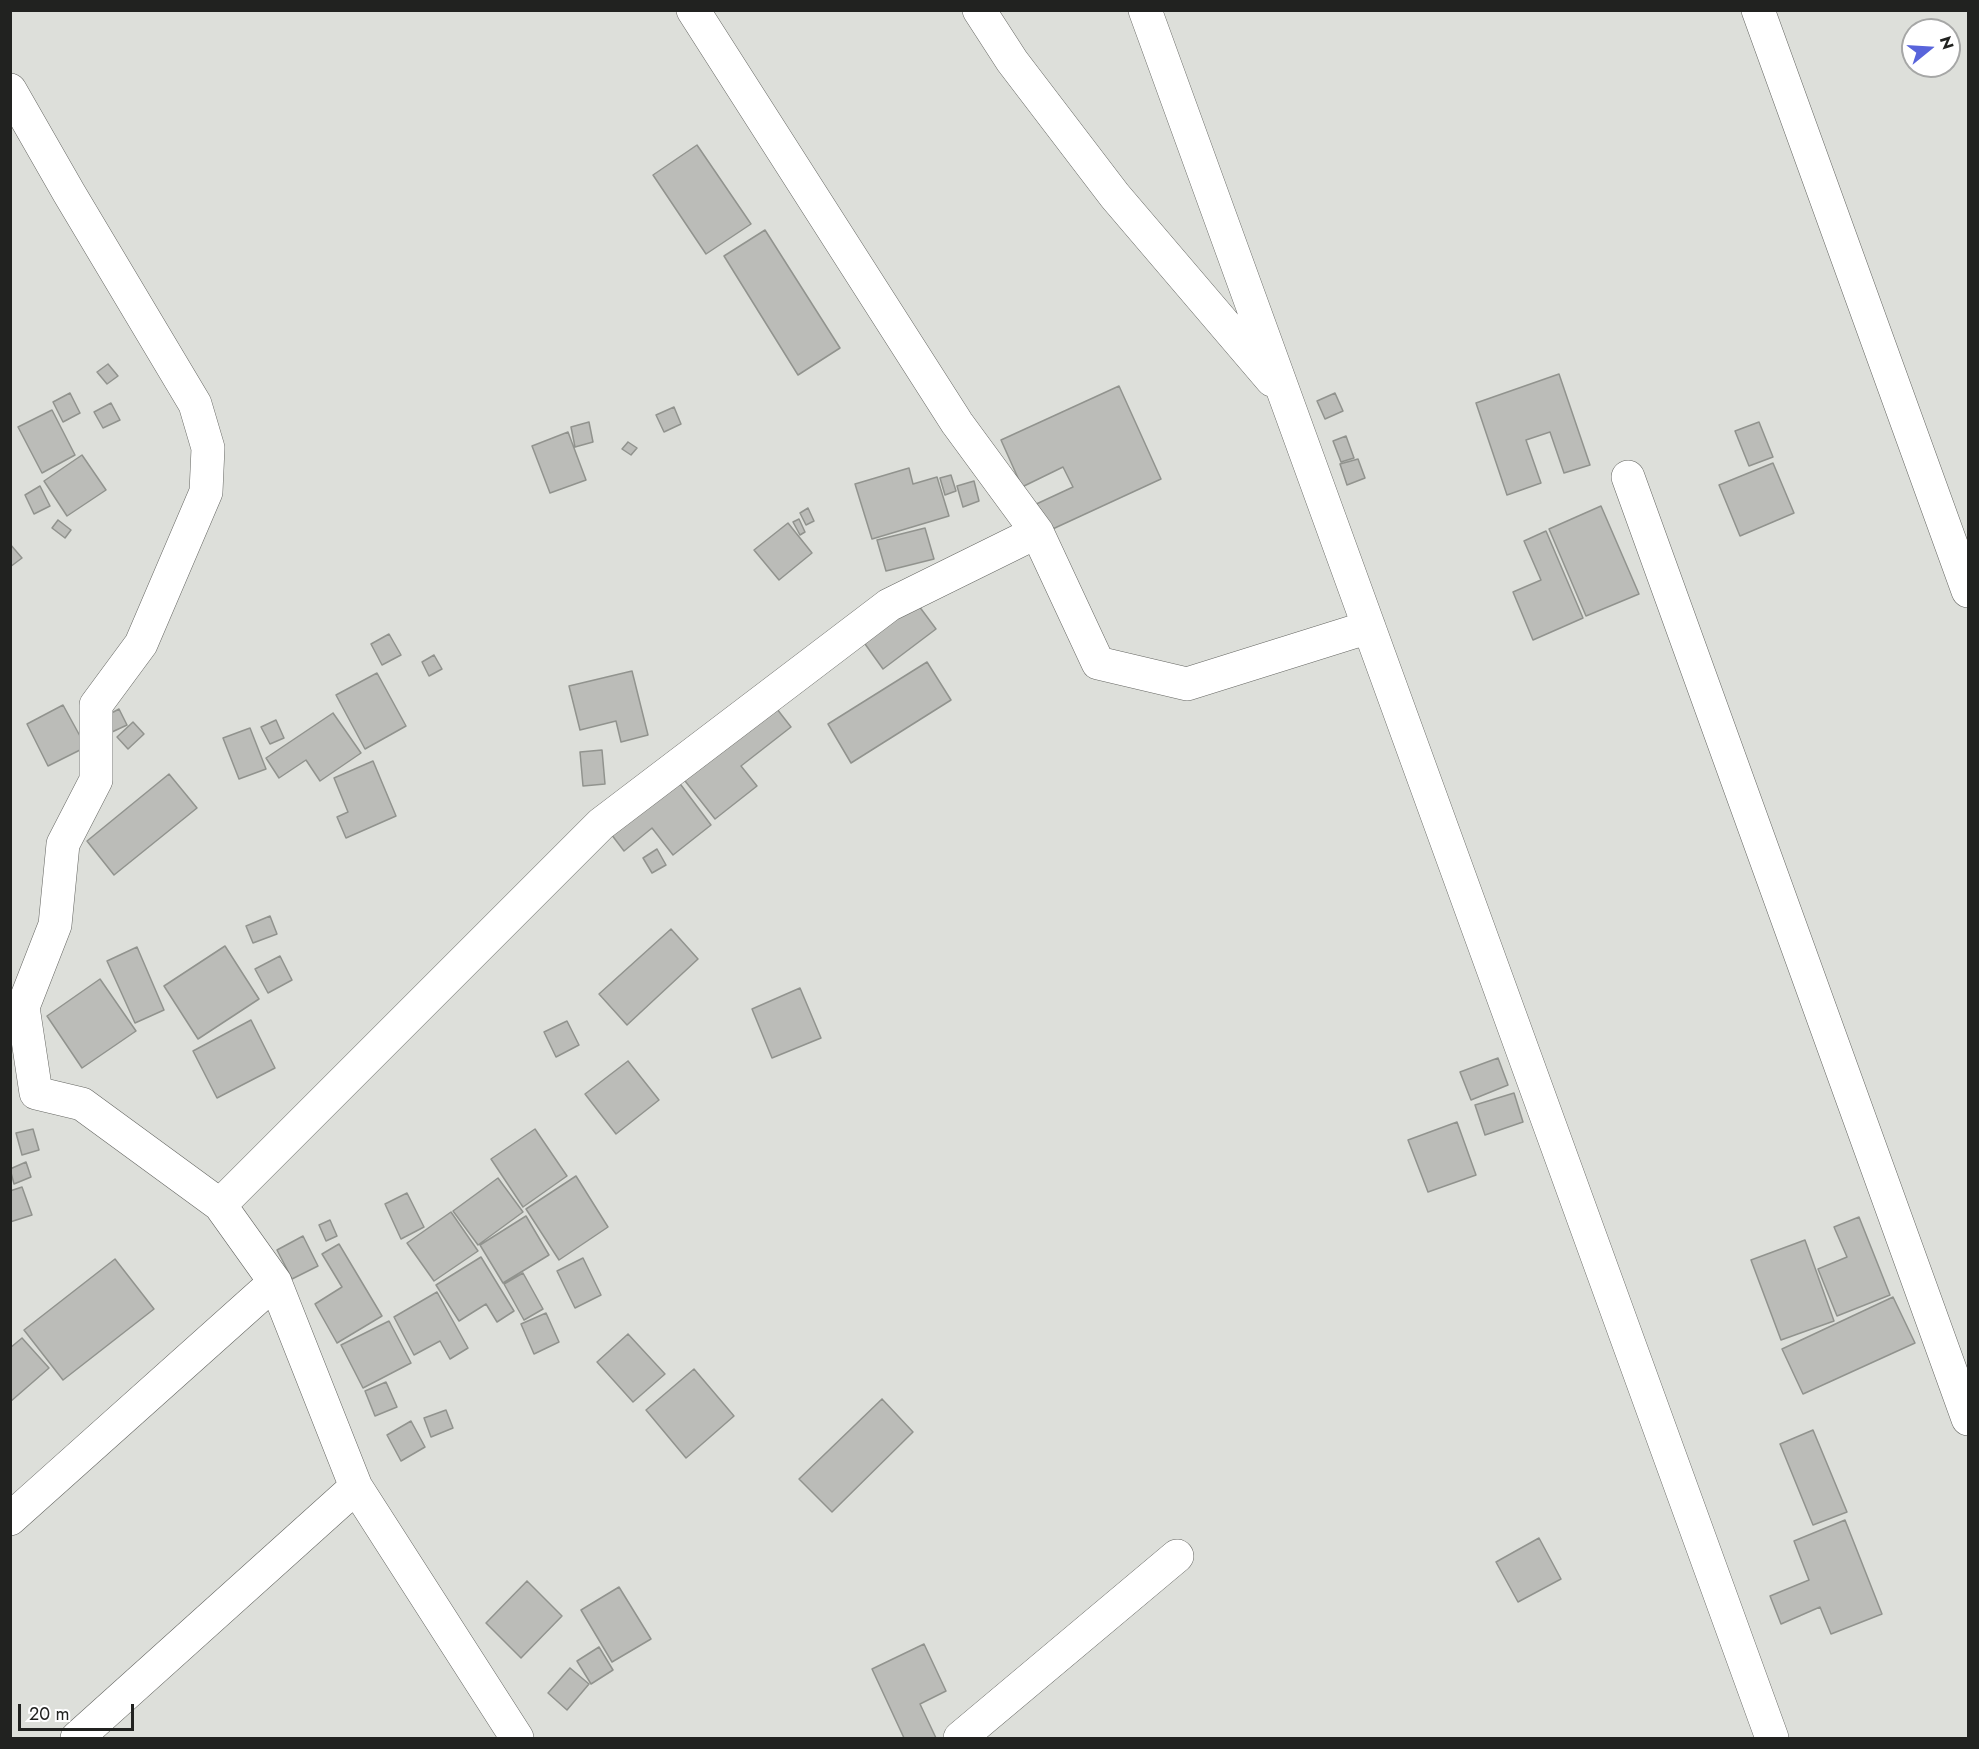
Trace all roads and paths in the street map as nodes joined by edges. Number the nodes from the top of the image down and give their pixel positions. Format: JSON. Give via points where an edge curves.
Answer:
{"nodes":[{"id":1,"x":693,"y":10,"type":"edge"},
{"id":2,"x":979,"y":10,"type":"edge"},
{"id":3,"x":1145,"y":10,"type":"edge"},
{"id":4,"x":1758,"y":10,"type":"edge"},
{"id":5,"x":10,"y":90,"type":"edge"},
{"id":6,"x":1285,"y":396,"type":"junction"},
{"id":7,"x":1628,"y":477,"type":"dead end"},
{"id":8,"x":1037,"y":532,"type":"junction"},
{"id":9,"x":1968,"y":591,"type":"edge"},
{"id":10,"x":1369,"y":627,"type":"junction"},
{"id":11,"x":220,"y":1205,"type":"junction"},
{"id":12,"x":274,"y":1282,"type":"junction"},
{"id":13,"x":1968,"y":1419,"type":"edge"},
{"id":14,"x":356,"y":1487,"type":"junction"},
{"id":15,"x":10,"y":1519,"type":"edge"},
{"id":16,"x":1177,"y":1556,"type":"dead end"},
{"id":17,"x":77,"y":1738,"type":"edge"},
{"id":18,"x":517,"y":1738,"type":"edge"},
{"id":19,"x":960,"y":1738,"type":"edge"},
{"id":20,"x":1772,"y":1738,"type":"edge"}],
"edges":[{"from":1,"to":8,"type":"street","via":[[957,423]]},
{"from":2,"to":6,"type":"street","via":[[1012,61],[1115,196]]},
{"from":3,"to":6,"type":"street"},
{"from":4,"to":9,"type":"street"},
{"from":5,"to":11,"type":"street","via":[[195,405],[208,448],[206,492],[150,624],[141,644],[96,705],[96,780],[63,844],[55,925],[23,1008],[36,1093],[82,1104]]},
{"from":6,"to":10,"type":"street"},
{"from":7,"to":13,"type":"street"},
{"from":8,"to":10,"type":"street","via":[[1098,663],[1187,684]]},
{"from":8,"to":11,"type":"street","via":[[889,605],[601,824]]},
{"from":10,"to":20,"type":"street"},
{"from":11,"to":12,"type":"street"},
{"from":12,"to":14,"type":"street"},
{"from":12,"to":15,"type":"street"},
{"from":14,"to":17,"type":"street"},
{"from":14,"to":18,"type":"street"},
{"from":16,"to":19,"type":"street"}]}
